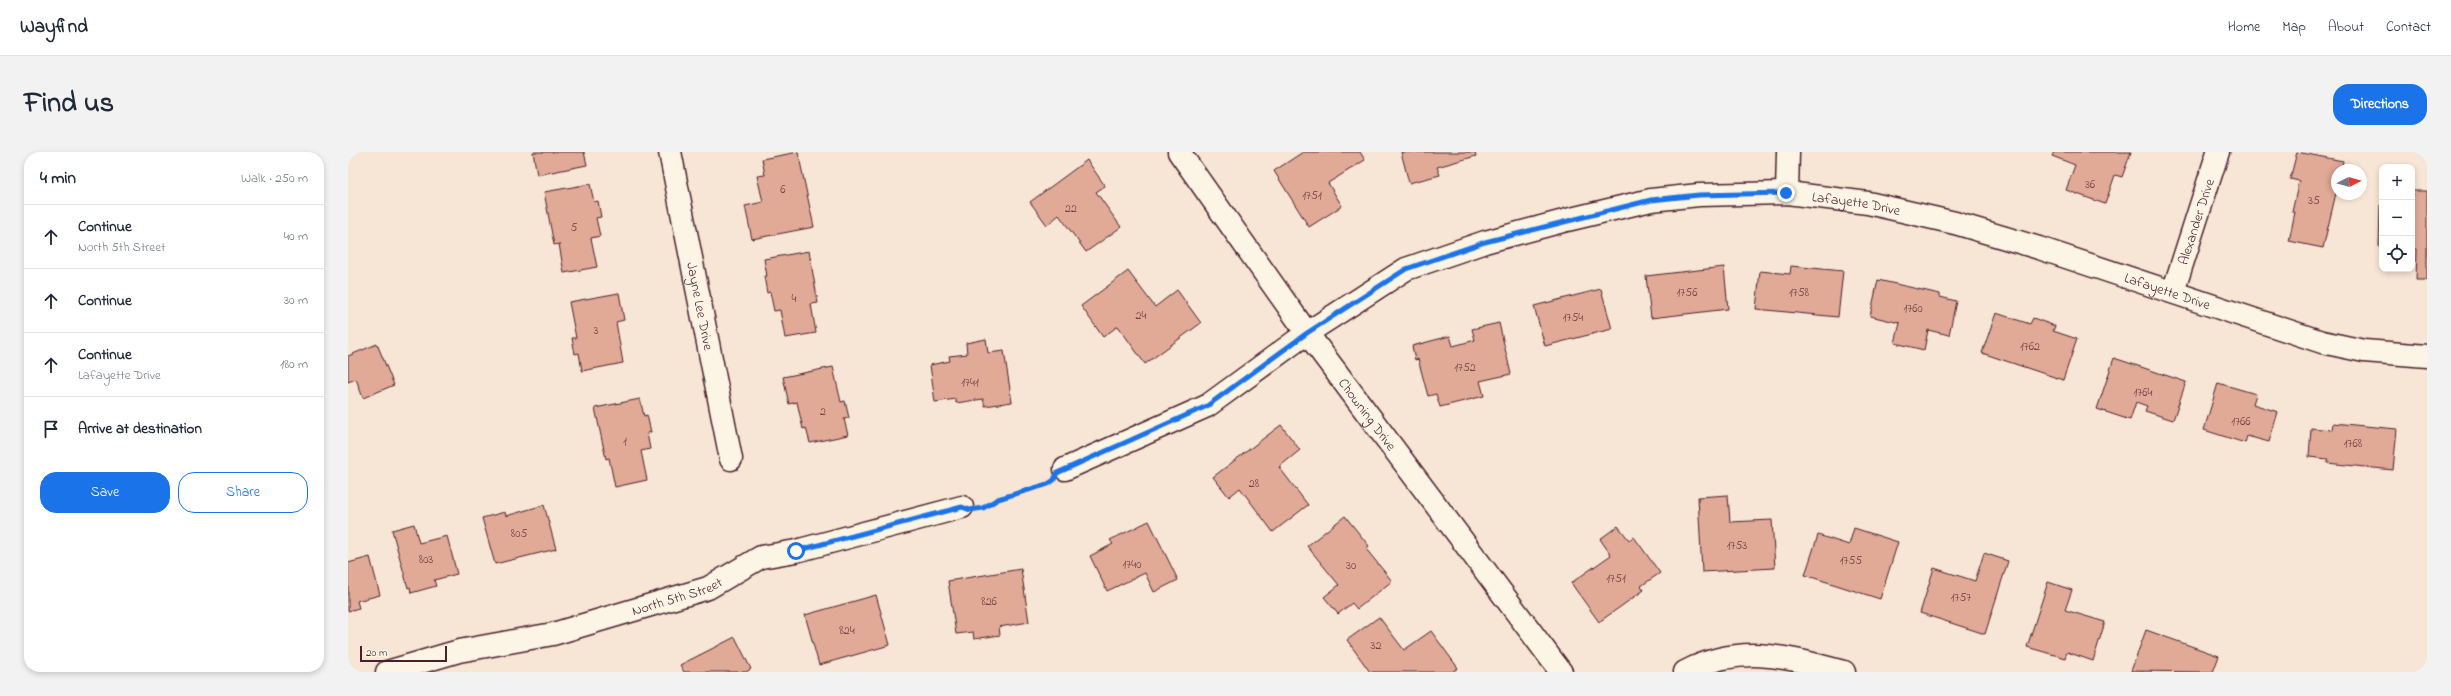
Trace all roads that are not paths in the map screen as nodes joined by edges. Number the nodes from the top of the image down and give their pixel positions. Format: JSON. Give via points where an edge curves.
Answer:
{"nodes":[{"id":1,"x":670,"y":152,"type":"edge"},
{"id":2,"x":1179,"y":152,"type":"edge"},
{"id":3,"x":1788,"y":152,"type":"edge"},
{"id":4,"x":2218,"y":152,"type":"edge"},
{"id":5,"x":1786,"y":193,"type":"junction"},
{"id":6,"x":2173,"y":292,"type":"junction"},
{"id":7,"x":1307,"y":333,"type":"junction"},
{"id":8,"x":2427,"y":356,"type":"edge"},
{"id":9,"x":731,"y":459,"type":"dead end"},
{"id":10,"x":1066,"y":469,"type":"road end"},
{"id":11,"x":962,"y":507,"type":"road end"},
{"id":12,"x":387,"y":672,"type":"edge"},
{"id":13,"x":1561,"y":672,"type":"edge"},
{"id":14,"x":1685,"y":672,"type":"edge"},
{"id":15,"x":1844,"y":672,"type":"edge"}],
"edges":[{"from":1,"to":9,"type":"street","name":"Jayne Lee Drive"},
{"from":2,"to":7,"type":"street","name":"Chowning Drive"},
{"from":3,"to":5,"type":"street"},
{"from":4,"to":6,"type":"street","name":"Alexander Drive"},
{"from":5,"to":6,"type":"street","name":"Lafayette Drive","via":[[1868,203],[1955,223]]},
{"from":5,"to":7,"type":"street","name":"Lafayette Drive","via":[[1699,195],[1651,200],[1485,242],[1406,269]]},
{"from":6,"to":8,"type":"street","name":"Lafayette Drive","via":[[2322,342],[2364,351]]},
{"from":7,"to":10,"type":"street","name":"Lafayette Drive","via":[[1207,406]]},
{"from":7,"to":13,"type":"street","name":"Chowning Drive"},
{"from":11,"to":12,"type":"street","name":"North 5th Street","via":[[796,551],[761,557],[708,588],[560,632],[459,651]]},
{"from":14,"to":15,"type":"street","via":[[1704,662],[1746,654],[1790,658]]}]}
